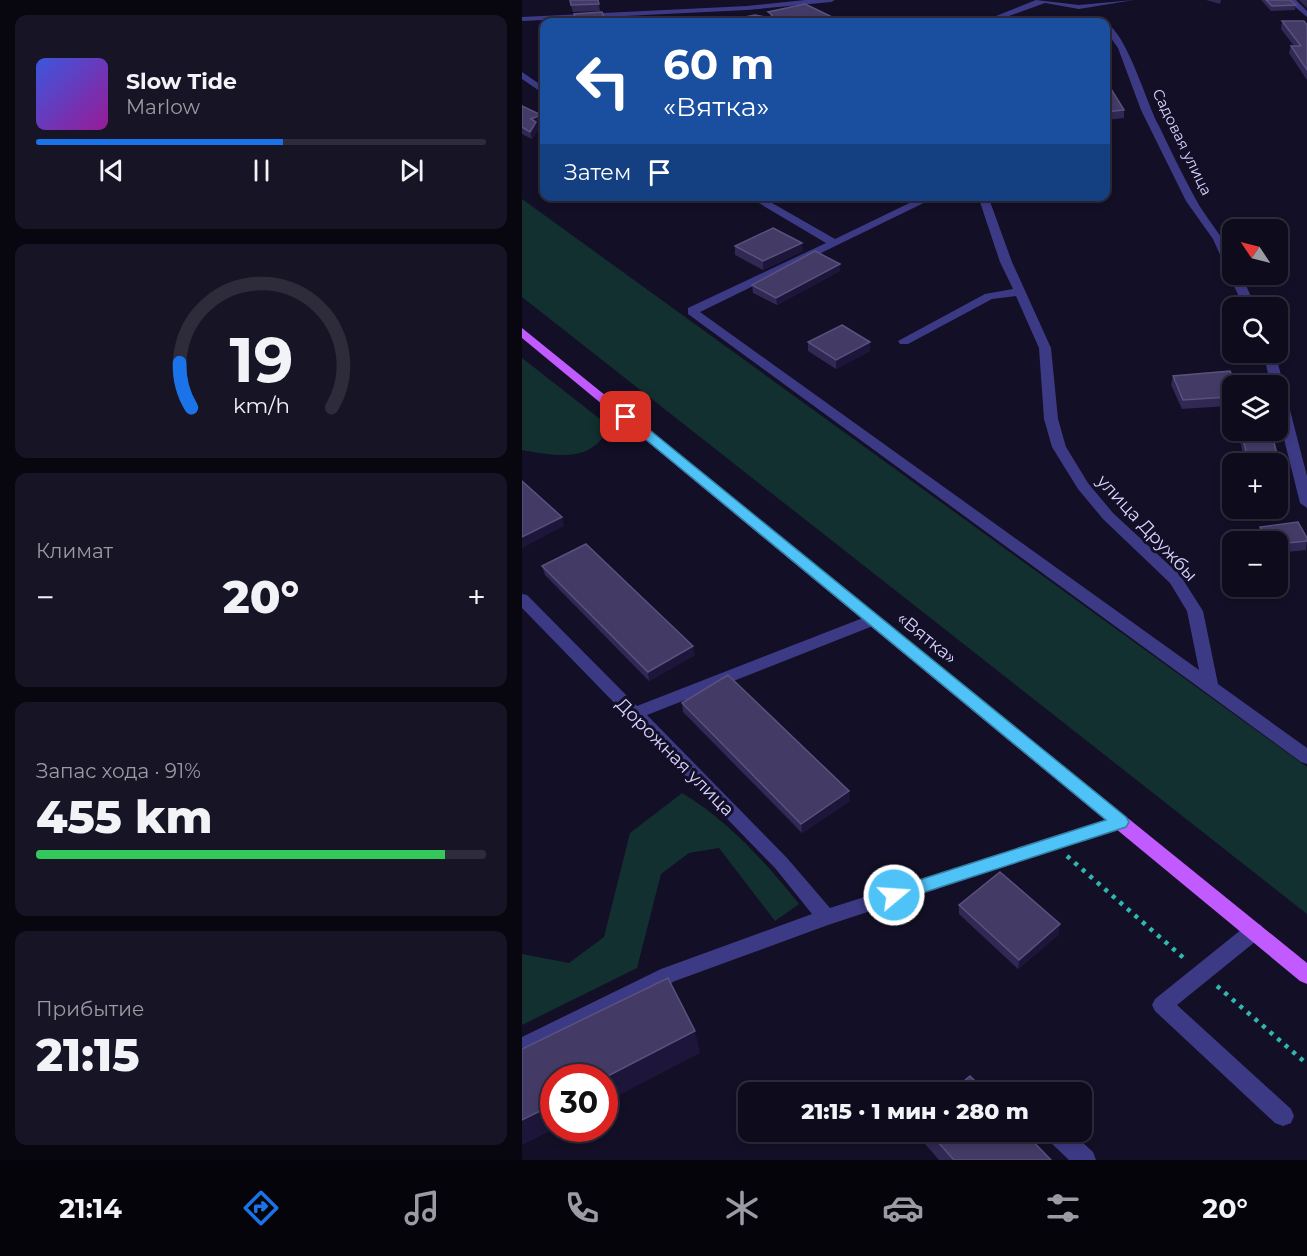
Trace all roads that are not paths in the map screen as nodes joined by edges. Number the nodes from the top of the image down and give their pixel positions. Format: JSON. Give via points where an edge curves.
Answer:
{"nodes":[{"id":1,"x":831,"y":0,"type":"edge"},
{"id":2,"x":1130,"y":0,"type":"edge"},
{"id":3,"x":1291,"y":0,"type":"edge"},
{"id":4,"x":1042,"y":1,"type":"edge"},
{"id":5,"x":1079,"y":7,"type":"junction"},
{"id":6,"x":747,"y":8,"type":"junction"},
{"id":7,"x":1307,"y":15,"type":"edge"},
{"id":8,"x":1094,"y":17,"type":"dead end"},
{"id":9,"x":540,"y":18,"type":"edge"},
{"id":10,"x":542,"y":18,"type":"edge"},
{"id":11,"x":759,"y":18,"type":"edge"},
{"id":12,"x":996,"y":18,"type":"edge"},
{"id":13,"x":522,"y":19,"type":"edge"},
{"id":14,"x":1110,"y":32,"type":"edge"},
{"id":15,"x":522,"y":75,"type":"edge"},
{"id":16,"x":540,"y":88,"type":"edge"},
{"id":17,"x":761,"y":201,"type":"edge"},
{"id":18,"x":922,"y":201,"type":"edge"},
{"id":19,"x":985,"y":201,"type":"edge"},
{"id":20,"x":834,"y":243,"type":"junction"},
{"id":21,"x":1222,"y":248,"type":"edge"},
{"id":22,"x":1020,"y":292,"type":"junction"},
{"id":23,"x":522,"y":332,"type":"edge"},
{"id":24,"x":904,"y":341,"type":"dead end"},
{"id":25,"x":1288,"y":427,"type":"edge"},
{"id":26,"x":1307,"y":503,"type":"edge"},
{"id":27,"x":522,"y":599,"type":"edge"},
{"id":28,"x":873,"y":620,"type":"junction"},
{"id":29,"x":1210,"y":684,"type":"junction"},
{"id":30,"x":633,"y":714,"type":"junction"},
{"id":31,"x":1307,"y":757,"type":"edge"},
{"id":32,"x":1120,"y":822,"type":"junction"},
{"id":33,"x":826,"y":917,"type":"junction"},
{"id":34,"x":1254,"y":932,"type":"junction"},
{"id":35,"x":1307,"y":975,"type":"edge"},
{"id":36,"x":522,"y":1047,"type":"edge"},
{"id":37,"x":1283,"y":1116,"type":"dead end"},
{"id":38,"x":1066,"y":1142,"type":"edge"},
{"id":39,"x":1085,"y":1160,"type":"edge"}],
"edges":[{"from":1,"to":6,"type":"street"},
{"from":2,"to":5,"type":"street"},
{"from":3,"to":7,"type":"street"},
{"from":4,"to":5,"type":"street"},
{"from":4,"to":12,"type":"street"},
{"from":5,"to":8,"type":"street"},
{"from":6,"to":10,"type":"street"},
{"from":6,"to":11,"type":"street"},
{"from":9,"to":13,"type":"street"},
{"from":14,"to":21,"type":"street","name":"Садовая улица","via":[[1122,48],[1146,110],[1191,201]]},
{"from":15,"to":16,"type":"street"},
{"from":17,"to":20,"type":"street"},
{"from":18,"to":20,"type":"street"},
{"from":19,"to":22,"type":"street","name":"улица Дружбы"},
{"from":20,"to":29,"type":"street","via":[[692,310]]},
{"from":22,"to":24,"type":"street","via":[[989,296]]},
{"from":22,"to":29,"type":"street","name":"улица Дружбы","via":[[1045,348],[1051,419],[1059,447],[1083,486],[1108,516],[1174,579],[1195,611]]},
{"from":23,"to":28,"type":"main road","name":"«Вятка»"},
{"from":25,"to":26,"type":"street"},
{"from":27,"to":30,"type":"street","name":"Дорожная улица"},
{"from":28,"to":30,"type":"street"},
{"from":28,"to":32,"type":"main road","name":"«Вятка»"},
{"from":29,"to":31,"type":"street"},
{"from":30,"to":33,"type":"street","name":"Дорожная улица","via":[[782,863]]},
{"from":32,"to":33,"type":"street"},
{"from":32,"to":34,"type":"main road","name":"«Вятка»"},
{"from":33,"to":36,"type":"street","via":[[668,975]]},
{"from":34,"to":35,"type":"main road","name":"«Вятка»"},
{"from":34,"to":37,"type":"street","via":[[1162,1005]]},
{"from":38,"to":39,"type":"street"}]}
